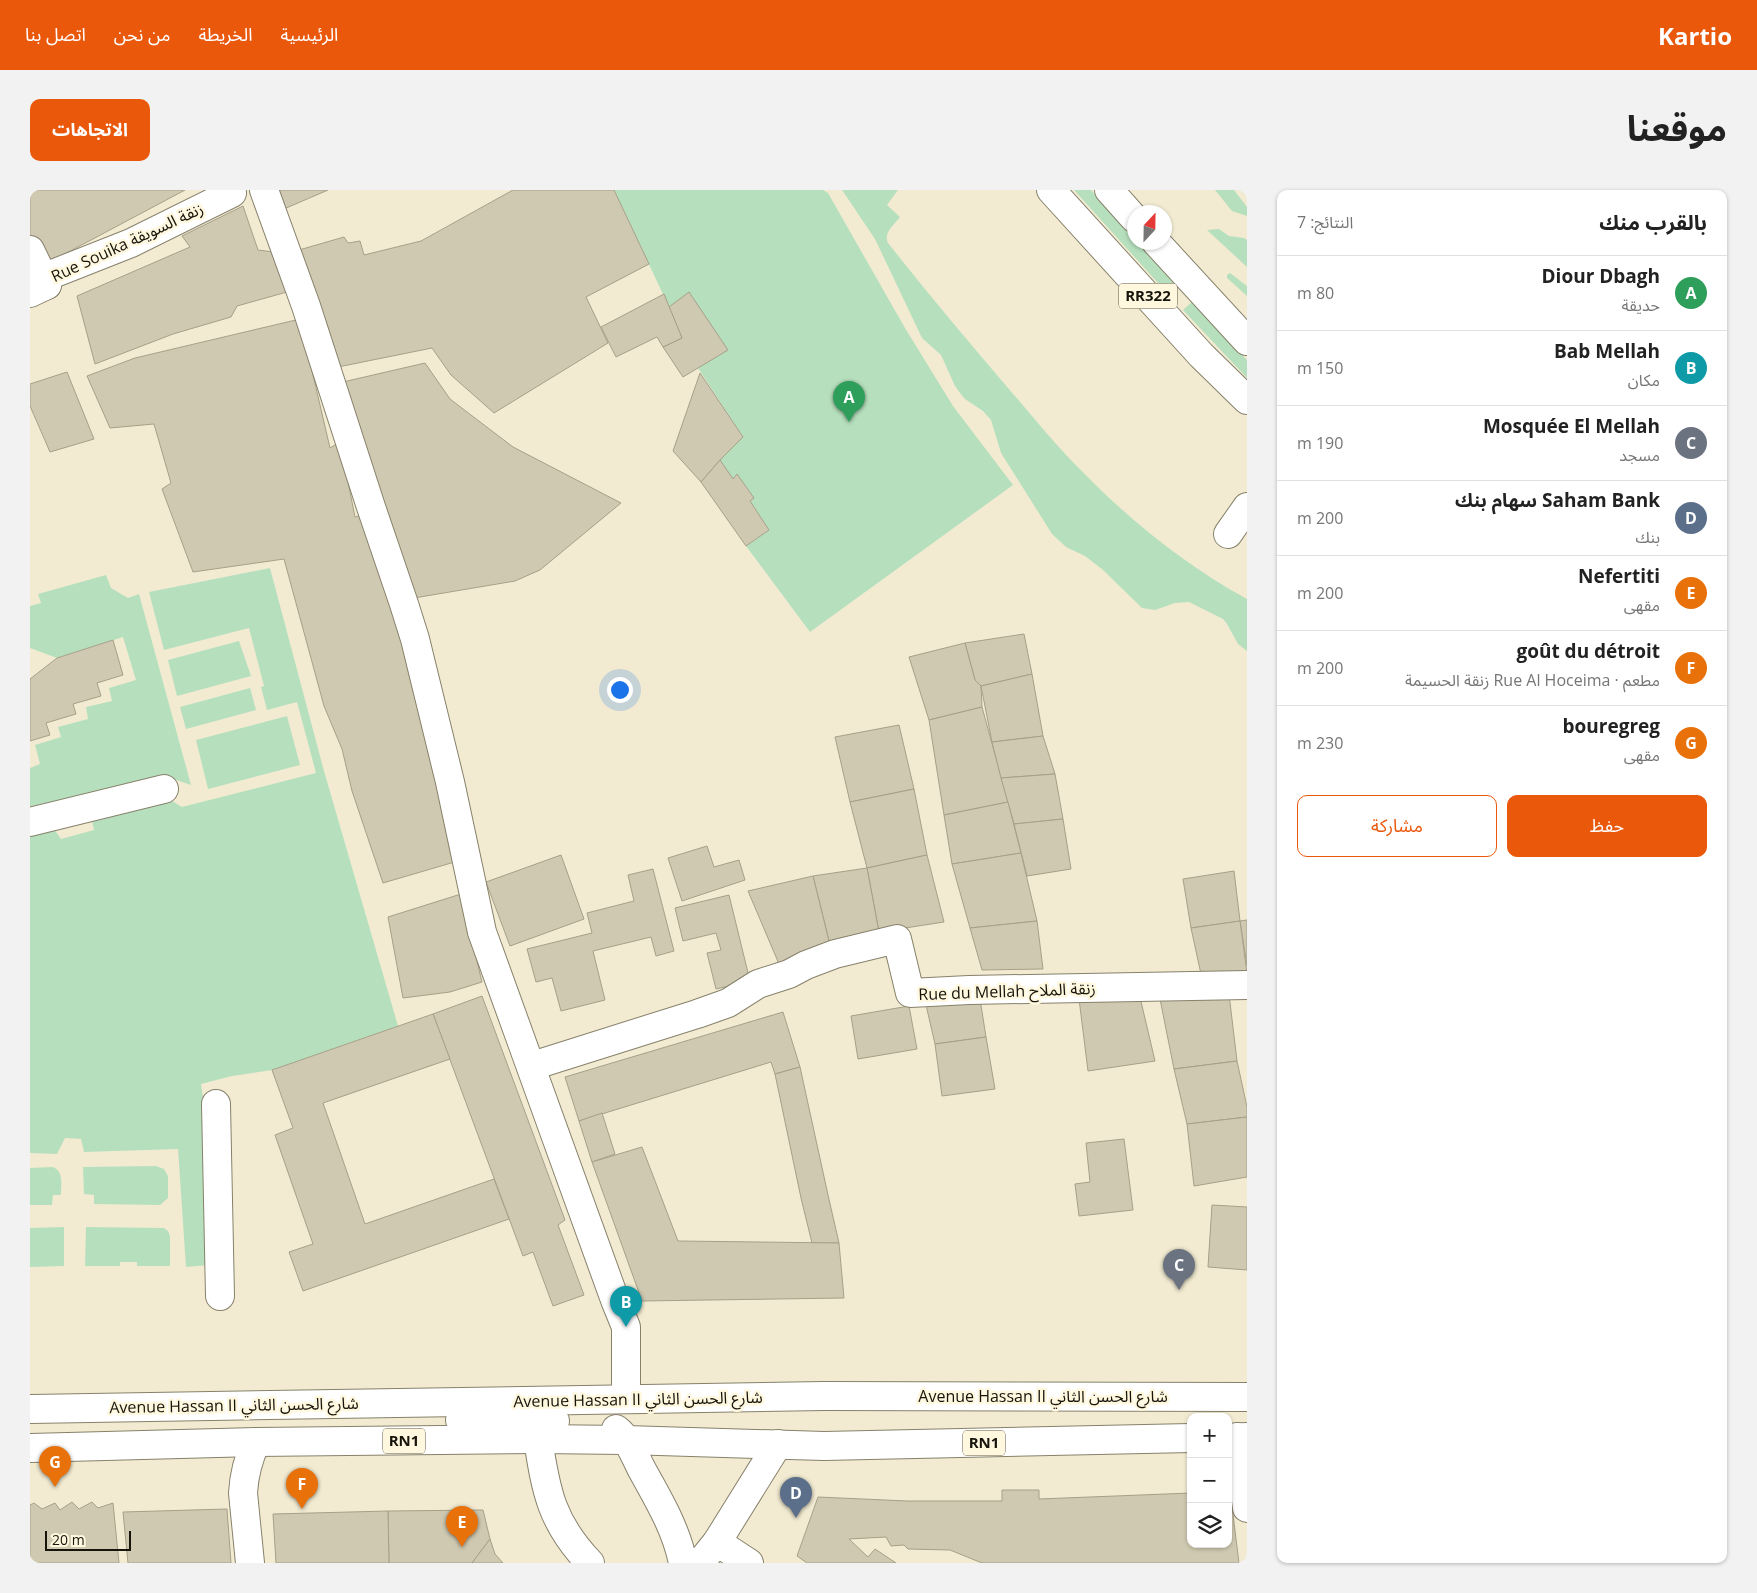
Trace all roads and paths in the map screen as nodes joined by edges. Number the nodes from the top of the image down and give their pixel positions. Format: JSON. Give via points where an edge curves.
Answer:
{"nodes":[{"id":1,"x":264,"y":190,"type":"edge"},
{"id":2,"x":1051,"y":190,"type":"edge"},
{"id":3,"x":1109,"y":190,"type":"edge"},
{"id":4,"x":231,"y":192,"type":"edge"},
{"id":5,"x":1127,"y":210,"type":"edge"},
{"id":6,"x":30,"y":250,"type":"edge"},
{"id":7,"x":1163,"y":250,"type":"edge"},
{"id":8,"x":39,"y":289,"type":"edge"},
{"id":9,"x":1247,"y":341,"type":"edge"},
{"id":10,"x":1247,"y":400,"type":"edge"},
{"id":11,"x":1247,"y":507,"type":"edge"},
{"id":12,"x":1228,"y":534,"type":"dead end"},
{"id":13,"x":164,"y":789,"type":"dead end"},
{"id":14,"x":30,"y":822,"type":"edge"},
{"id":15,"x":1247,"y":985,"type":"edge"},
{"id":16,"x":532,"y":1066,"type":"junction"},
{"id":17,"x":216,"y":1104,"type":"dead end"},
{"id":18,"x":220,"y":1296,"type":"dead end"},
{"id":19,"x":1247,"y":1397,"type":"edge"},
{"id":20,"x":626,"y":1399,"type":"junction"},
{"id":21,"x":330,"y":1404,"type":"junction"},
{"id":22,"x":30,"y":1409,"type":"edge"},
{"id":23,"x":1238,"y":1437,"type":"edge"},
{"id":24,"x":1187,"y":1438,"type":"edge"},
{"id":25,"x":538,"y":1439,"type":"junction"},
{"id":26,"x":626,"y":1440,"type":"junction"},
{"id":27,"x":256,"y":1442,"type":"junction"},
{"id":28,"x":778,"y":1444,"type":"junction"},
{"id":29,"x":30,"y":1448,"type":"edge"},
{"id":30,"x":1247,"y":1508,"type":"edge"},
{"id":31,"x":717,"y":1542,"type":"junction"},
{"id":32,"x":250,"y":1563,"type":"edge"},
{"id":33,"x":590,"y":1563,"type":"edge"},
{"id":34,"x":683,"y":1563,"type":"edge"},
{"id":35,"x":700,"y":1563,"type":"edge"},
{"id":36,"x":749,"y":1563,"type":"edge"}],
"edges":[{"from":1,"to":16,"type":"main road","via":[[306,306],[415,639],[482,932]]},
{"from":2,"to":10,"type":"main road","number":"RR322","via":[[1201,355]]},
{"from":3,"to":5,"type":"main road"},
{"from":4,"to":8,"type":"main road","name":"Rue Souika زنقة السويقة","via":[[131,243],[45,277]]},
{"from":6,"to":8,"type":"main road"},
{"from":7,"to":9,"type":"main road","number":"RR322"},
{"from":11,"to":12,"type":"main road"},
{"from":13,"to":14,"type":"main road"},
{"from":15,"to":16,"type":"main road","name":"Rue du Mellah زنقة الملاح","via":[[910,994],[897,939],[835,954],[758,984],[728,1003]]},
{"from":16,"to":20,"type":"main road","via":[[626,1327]]},
{"from":17,"to":18,"type":"main road"},
{"from":19,"to":20,"type":"main road","name":"Avenue Hassan II شارع الحسن الثاني"},
{"from":20,"to":21,"type":"main road","name":"Avenue Hassan II شارع الحسن الثاني"},
{"from":21,"to":22,"type":"main road","name":"Avenue Hassan II شارع الحسن الثاني"},
{"from":21,"to":26,"type":"main road","via":[[349,1415],[371,1418],[596,1422],[614,1427]]},
{"from":23,"to":30,"type":"main road"},
{"from":24,"to":28,"type":"main road","number":"RN1","via":[[824,1446]]},
{"from":25,"to":26,"type":"main road","number":"RN1"},
{"from":25,"to":27,"type":"main road","number":"RN1"},
{"from":25,"to":33,"type":"main road","via":[[551,1504],[570,1540]]},
{"from":26,"to":28,"type":"main road","number":"RN1"},
{"from":26,"to":34,"type":"main road","via":[[672,1524]]},
{"from":27,"to":29,"type":"main road","number":"RN1"},
{"from":27,"to":32,"type":"main road","via":[[243,1483]]},
{"from":28,"to":31,"type":"main road"},
{"from":31,"to":35,"type":"main road"},
{"from":31,"to":36,"type":"main road"}]}
